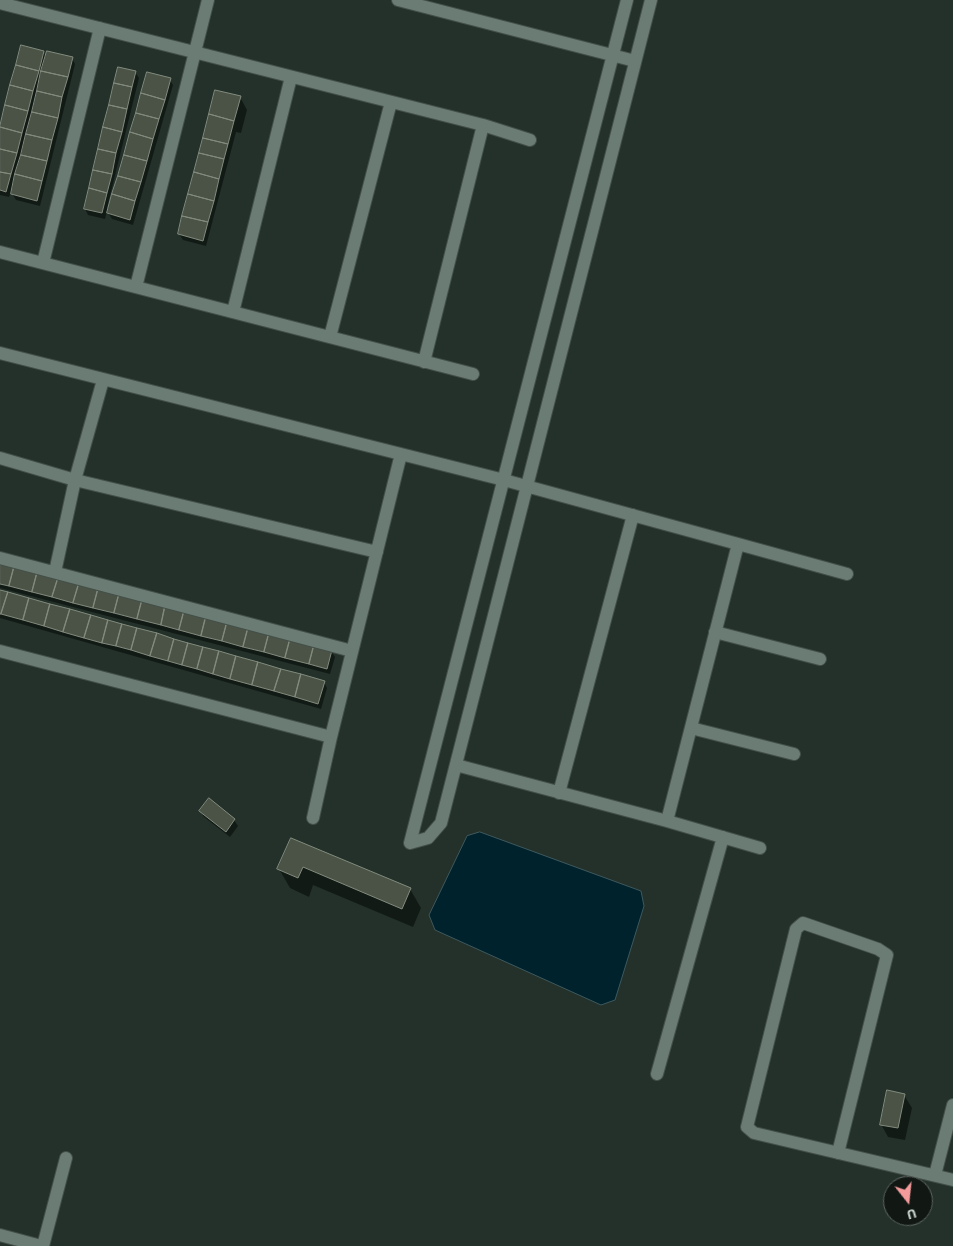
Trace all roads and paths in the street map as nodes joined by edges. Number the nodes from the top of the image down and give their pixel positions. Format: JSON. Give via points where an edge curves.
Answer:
{"nodes":[{"id":1,"x":208,"y":0,"type":"edge"},
{"id":2,"x":398,"y":0,"type":"edge"},
{"id":3,"x":627,"y":0,"type":"edge"},
{"id":4,"x":651,"y":0,"type":"edge"},
{"id":5,"x":1,"y":6,"type":"edge"},
{"id":6,"x":100,"y":28,"type":"junction"},
{"id":7,"x":195,"y":52,"type":"junction"},
{"id":8,"x":613,"y":55,"type":"junction"},
{"id":9,"x":635,"y":61,"type":"junction"},
{"id":10,"x":291,"y":77,"type":"junction"},
{"id":11,"x":392,"y":102,"type":"junction"},
{"id":12,"x":483,"y":125,"type":"junction"},
{"id":13,"x":530,"y":140,"type":"dead end"},
{"id":14,"x":0,"y":252,"type":"edge"},
{"id":15,"x":43,"y":263,"type":"junction"},
{"id":16,"x":136,"y":287,"type":"junction"},
{"id":17,"x":233,"y":312,"type":"junction"},
{"id":18,"x":330,"y":337,"type":"junction"},
{"id":19,"x":0,"y":353,"type":"edge"},
{"id":20,"x":424,"y":362,"type":"junction"},
{"id":21,"x":473,"y":374,"type":"dead end"},
{"id":22,"x":103,"y":380,"type":"junction"},
{"id":23,"x":401,"y":454,"type":"junction"},
{"id":24,"x":0,"y":458,"type":"edge"},
{"id":25,"x":75,"y":480,"type":"junction"},
{"id":26,"x":504,"y":480,"type":"junction"},
{"id":27,"x":527,"y":486,"type":"junction"},
{"id":28,"x":633,"y":515,"type":"junction"},
{"id":29,"x":738,"y":544,"type":"junction"},
{"id":30,"x":377,"y":552,"type":"junction"},
{"id":31,"x":0,"y":558,"type":"edge"},
{"id":32,"x":55,"y":572,"type":"junction"},
{"id":33,"x":846,"y":574,"type":"dead end"},
{"id":34,"x":715,"y":632,"type":"junction"},
{"id":35,"x":0,"y":651,"type":"edge"},
{"id":36,"x":352,"y":651,"type":"junction"},
{"id":37,"x":820,"y":659,"type":"dead end"},
{"id":38,"x":691,"y":728,"type":"junction"},
{"id":39,"x":331,"y":737,"type":"junction"},
{"id":40,"x":794,"y":754,"type":"dead end"},
{"id":41,"x":456,"y":765,"type":"junction"},
{"id":42,"x":559,"y":793,"type":"junction"},
{"id":43,"x":313,"y":818,"type":"dead end"},
{"id":44,"x":667,"y":821,"type":"junction"},
{"id":45,"x":723,"y":837,"type":"junction"},
{"id":46,"x":760,"y":848,"type":"dead end"},
{"id":47,"x":657,"y":1074,"type":"dead end"},
{"id":48,"x":953,"y":1106,"type":"edge"},
{"id":49,"x":838,"y":1153,"type":"junction"},
{"id":50,"x":66,"y":1158,"type":"dead end"},
{"id":51,"x":934,"y":1175,"type":"junction"},
{"id":52,"x":953,"y":1180,"type":"edge"},
{"id":53,"x":0,"y":1235,"type":"edge"},
{"id":54,"x":42,"y":1246,"type":"edge"}],
"edges":[{"from":1,"to":7,"type":"street"},
{"from":2,"to":8,"type":"street"},
{"from":3,"to":8,"type":"street"},
{"from":4,"to":9,"type":"street"},
{"from":5,"to":6,"type":"street"},
{"from":6,"to":7,"type":"street"},
{"from":6,"to":15,"type":"street"},
{"from":7,"to":10,"type":"street"},
{"from":7,"to":16,"type":"street"},
{"from":8,"to":9,"type":"street"},
{"from":8,"to":26,"type":"street"},
{"from":9,"to":27,"type":"street"},
{"from":10,"to":11,"type":"street"},
{"from":10,"to":17,"type":"street"},
{"from":11,"to":12,"type":"street"},
{"from":11,"to":18,"type":"street"},
{"from":12,"to":13,"type":"street"},
{"from":12,"to":20,"type":"street"},
{"from":14,"to":15,"type":"street"},
{"from":15,"to":16,"type":"street"},
{"from":16,"to":17,"type":"street"},
{"from":17,"to":18,"type":"street"},
{"from":18,"to":20,"type":"street"},
{"from":19,"to":22,"type":"street"},
{"from":20,"to":21,"type":"street"},
{"from":22,"to":23,"type":"street"},
{"from":22,"to":25,"type":"street"},
{"from":23,"to":26,"type":"street"},
{"from":23,"to":30,"type":"street"},
{"from":24,"to":25,"type":"street"},
{"from":25,"to":30,"type":"street"},
{"from":25,"to":32,"type":"street"},
{"from":26,"to":27,"type":"street"},
{"from":26,"to":41,"type":"street","via":[[410,843],[428,838],[441,823]]},
{"from":27,"to":28,"type":"street"},
{"from":27,"to":41,"type":"street"},
{"from":28,"to":29,"type":"street"},
{"from":28,"to":42,"type":"street"},
{"from":29,"to":33,"type":"street"},
{"from":29,"to":34,"type":"street"},
{"from":30,"to":36,"type":"street"},
{"from":31,"to":32,"type":"street"},
{"from":32,"to":36,"type":"street"},
{"from":34,"to":37,"type":"street"},
{"from":34,"to":38,"type":"street"},
{"from":35,"to":39,"type":"street"},
{"from":36,"to":39,"type":"street"},
{"from":38,"to":40,"type":"street"},
{"from":38,"to":44,"type":"street"},
{"from":39,"to":43,"type":"street"},
{"from":41,"to":42,"type":"street"},
{"from":42,"to":44,"type":"street"},
{"from":44,"to":45,"type":"street"},
{"from":45,"to":46,"type":"street"},
{"from":45,"to":47,"type":"street"},
{"from":48,"to":51,"type":"street"},
{"from":49,"to":49,"type":"street","via":[[754,1133],[747,1126],[796,929],[803,923],[878,949],[886,955]]},
{"from":49,"to":51,"type":"street"},
{"from":50,"to":54,"type":"street"},
{"from":51,"to":52,"type":"street"},
{"from":53,"to":54,"type":"street"}]}
